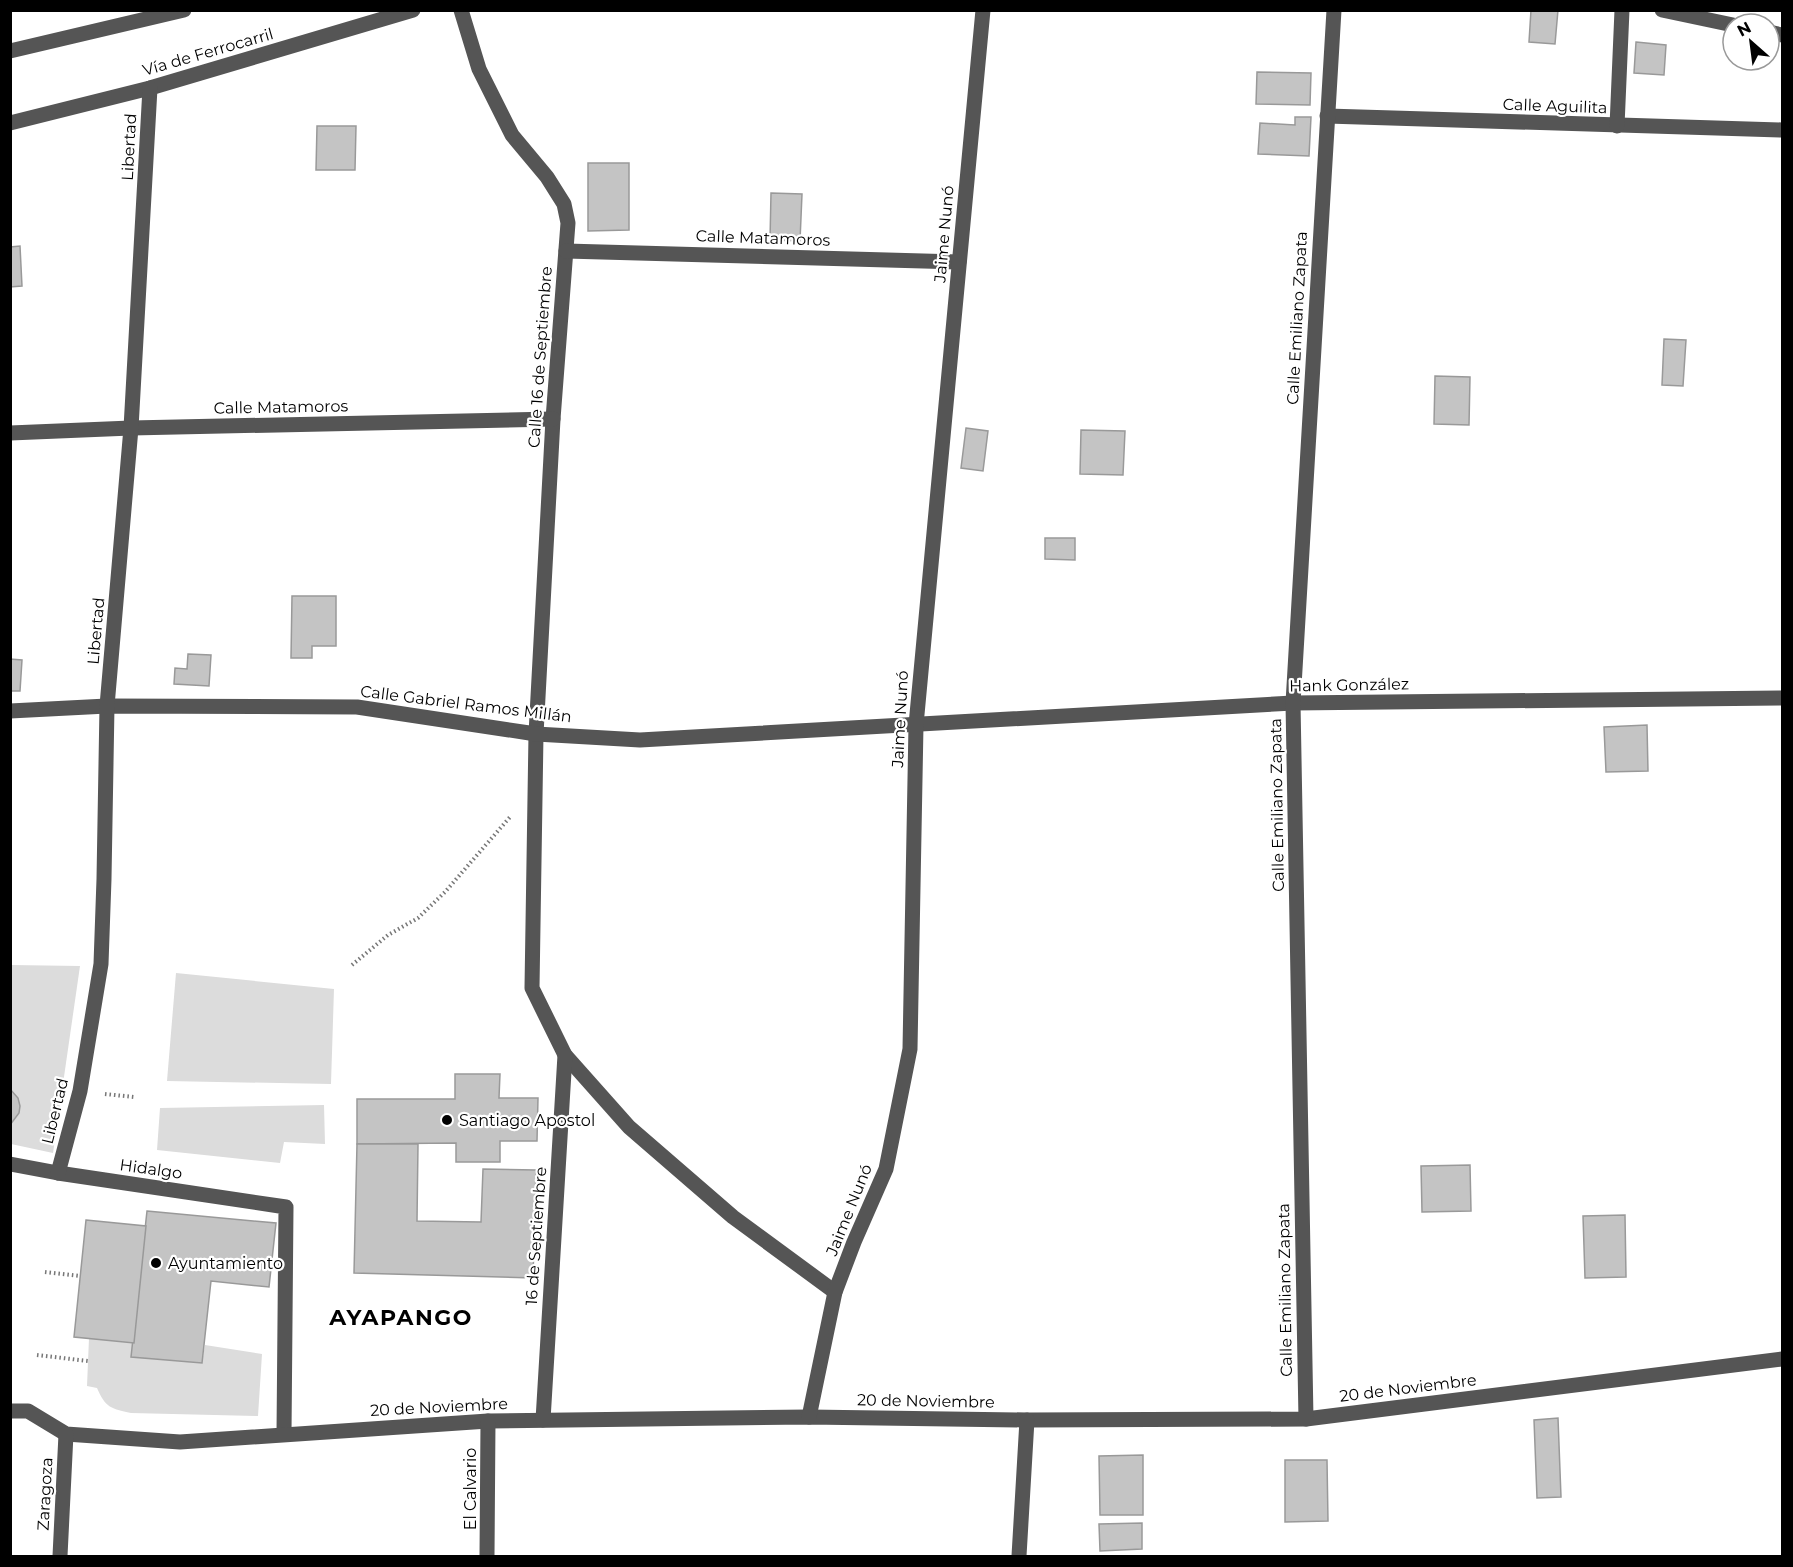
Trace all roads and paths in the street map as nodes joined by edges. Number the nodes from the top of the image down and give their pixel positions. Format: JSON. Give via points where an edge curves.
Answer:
{"nodes":[{"id":1,"x":184,"y":10,"type":"edge"},
{"id":2,"x":413,"y":10,"type":"edge"},
{"id":3,"x":461,"y":10,"type":"edge"},
{"id":4,"x":983,"y":10,"type":"edge"},
{"id":5,"x":1334,"y":10,"type":"edge"},
{"id":6,"x":1622,"y":10,"type":"edge"},
{"id":7,"x":1662,"y":10,"type":"edge"},
{"id":8,"x":1721,"y":22,"type":"edge"},
{"id":9,"x":10,"y":51,"type":"edge"},
{"id":10,"x":150,"y":88,"type":"junction"},
{"id":11,"x":1327,"y":116,"type":"junction"},
{"id":12,"x":10,"y":123,"type":"edge"},
{"id":13,"x":1617,"y":126,"type":"junction"},
{"id":14,"x":1782,"y":130,"type":"edge"},
{"id":15,"x":566,"y":251,"type":"junction"},
{"id":16,"x":959,"y":262,"type":"junction"},
{"id":17,"x":553,"y":418,"type":"junction"},
{"id":18,"x":131,"y":428,"type":"junction"},
{"id":19,"x":10,"y":433,"type":"edge"},
{"id":20,"x":1782,"y":698,"type":"edge"},
{"id":21,"x":1293,"y":703,"type":"junction"},
{"id":22,"x":107,"y":706,"type":"junction"},
{"id":23,"x":10,"y":711,"type":"edge"},
{"id":24,"x":916,"y":726,"type":"junction"},
{"id":25,"x":536,"y":734,"type":"junction"},
{"id":26,"x":535,"y":789,"type":"junction"},
{"id":27,"x":352,"y":965,"type":"dead end"},
{"id":28,"x":565,"y":1055,"type":"junction"},
{"id":29,"x":10,"y":1164,"type":"edge"},
{"id":30,"x":58,"y":1173,"type":"junction"},
{"id":31,"x":45,"y":1272,"type":"dead end"},
{"id":32,"x":80,"y":1276,"type":"dead end"},
{"id":33,"x":836,"y":1292,"type":"junction"},
{"id":34,"x":37,"y":1355,"type":"dead end"},
{"id":35,"x":1782,"y":1359,"type":"edge"},
{"id":36,"x":88,"y":1361,"type":"dead end"},
{"id":37,"x":10,"y":1411,"type":"edge"},
{"id":38,"x":809,"y":1417,"type":"junction"},
{"id":39,"x":1306,"y":1419,"type":"junction"},
{"id":40,"x":543,"y":1420,"type":"junction"},
{"id":41,"x":1028,"y":1420,"type":"junction"},
{"id":42,"x":488,"y":1421,"type":"junction"},
{"id":43,"x":66,"y":1434,"type":"junction"},
{"id":44,"x":284,"y":1434,"type":"junction"},
{"id":45,"x":60,"y":1557,"type":"edge"},
{"id":46,"x":487,"y":1557,"type":"edge"},
{"id":47,"x":1019,"y":1557,"type":"edge"}],
"edges":[{"from":1,"to":9,"type":"street"},
{"from":2,"to":10,"type":"street","name":"Vía de Ferrocarril"},
{"from":3,"to":15,"type":"street","name":"Calle 16 de Septiembre","via":[[478,69],[512,135],[564,204],[568,223]]},
{"from":4,"to":16,"type":"street","name":"Jaime Nunó"},
{"from":5,"to":11,"type":"street","name":"Calle Emiliano Zapata"},
{"from":6,"to":13,"type":"street"},
{"from":7,"to":8,"type":"street"},
{"from":10,"to":12,"type":"street","name":"Vía de Ferrocarril"},
{"from":10,"to":18,"type":"street","name":"Libertad"},
{"from":11,"to":13,"type":"street","name":"Calle Aguilita"},
{"from":11,"to":21,"type":"street","name":"Calle Emiliano Zapata"},
{"from":13,"to":14,"type":"street","name":"Calle Aguilita"},
{"from":15,"to":16,"type":"street","name":"Calle Matamoros"},
{"from":15,"to":17,"type":"street","name":"Calle 16 de Septiembre"},
{"from":16,"to":24,"type":"street","name":"Jaime Nunó"},
{"from":17,"to":18,"type":"street","name":"Calle Matamoros"},
{"from":17,"to":25,"type":"street","name":"Calle 16 de Septiembre"},
{"from":18,"to":19,"type":"street","name":"Calle Matamoros"},
{"from":18,"to":22,"type":"street","name":"Libertad"},
{"from":20,"to":21,"type":"street","name":"Hank González"},
{"from":21,"to":24,"type":"street","name":"Hank González"},
{"from":21,"to":39,"type":"street","name":"Calle Emiliano Zapata"},
{"from":22,"to":23,"type":"street","name":"Calle Gabriel Ramos Millán"},
{"from":22,"to":25,"type":"street","name":"Calle Gabriel Ramos Millán","via":[[357,707]]},
{"from":22,"to":30,"type":"street","name":"Libertad","via":[[101,964],[80,1091]]},
{"from":24,"to":25,"type":"street","name":"Calle Gabriel Ramos Millán","via":[[640,740]]},
{"from":24,"to":33,"type":"street","name":"Jaime Nunó","via":[[910,1049],[886,1169]]},
{"from":25,"to":26,"type":"street","name":"16 de Septiembre"},
{"from":26,"to":27,"type":"path","via":[[418,918],[388,935]]},
{"from":26,"to":28,"type":"street","name":"16 de Septiembre","via":[[532,988]]},
{"from":28,"to":33,"type":"street","name":"16 de Septiembre","via":[[638,1134],[734,1217]]},
{"from":28,"to":40,"type":"street","name":"16 de Septiembre"},
{"from":29,"to":30,"type":"street","name":"Hidalgo"},
{"from":30,"to":44,"type":"street","name":"Hidalgo","via":[[286,1207]]},
{"from":31,"to":32,"type":"path"},
{"from":33,"to":38,"type":"street","name":"Jaime Nunó"},
{"from":34,"to":36,"type":"path"},
{"from":35,"to":39,"type":"street","name":"20 de Noviembre"},
{"from":37,"to":43,"type":"street","via":[[28,1411]]},
{"from":38,"to":40,"type":"street","name":"20 de Noviembre"},
{"from":38,"to":41,"type":"street","name":"20 de Noviembre"},
{"from":39,"to":41,"type":"street","name":"20 de Noviembre"},
{"from":40,"to":42,"type":"street","name":"20 de Noviembre"},
{"from":41,"to":47,"type":"street"},
{"from":42,"to":44,"type":"street","name":"20 de Noviembre"},
{"from":42,"to":46,"type":"street","name":"El Calvario"},
{"from":43,"to":44,"type":"street","name":"20 de Noviembre","via":[[180,1442]]},
{"from":43,"to":45,"type":"street","name":"Zaragoza"}]}
